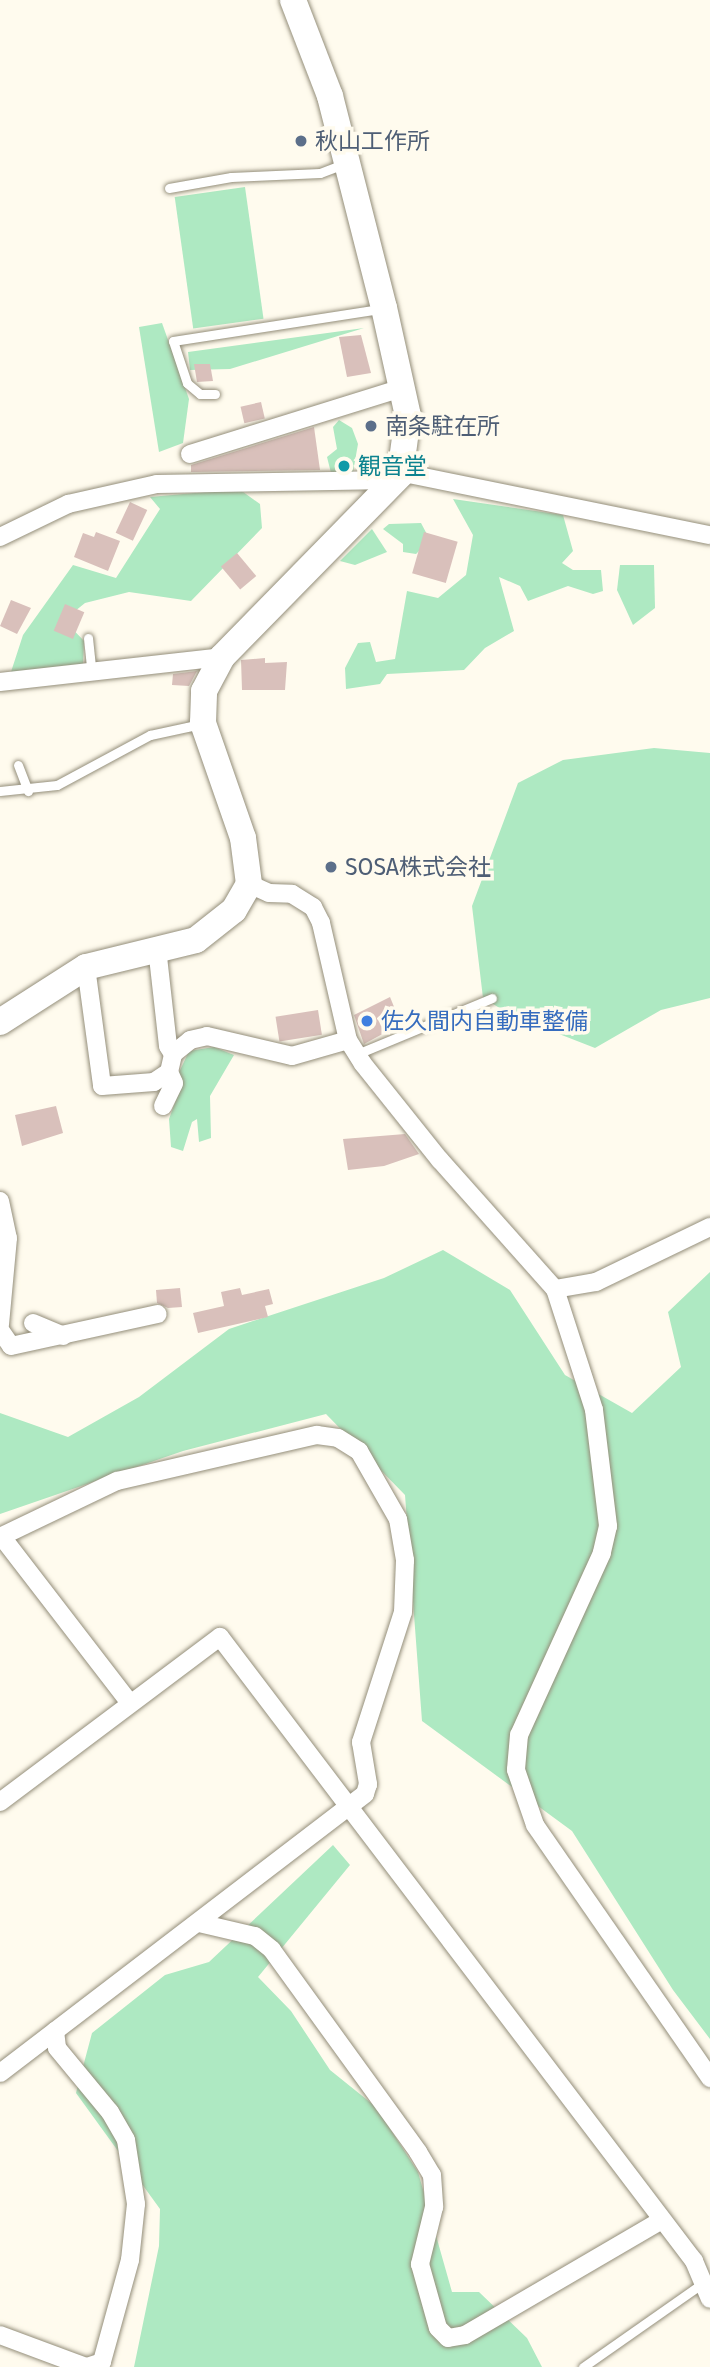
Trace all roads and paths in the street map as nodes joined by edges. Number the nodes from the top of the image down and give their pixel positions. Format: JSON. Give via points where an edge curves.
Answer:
{"nodes":[{"id":1,"x":293,"y":0,"type":"edge"},
{"id":2,"x":346,"y":163,"type":"junction"},
{"id":3,"x":169,"y":188,"type":"dead end"},
{"id":4,"x":384,"y":308,"type":"junction"},
{"id":5,"x":402,"y":388,"type":"junction"},
{"id":6,"x":215,"y":394,"type":"dead end"},
{"id":7,"x":190,"y":454,"type":"dead end"},
{"id":8,"x":400,"y":475,"type":"junction"},
{"id":9,"x":710,"y":535,"type":"edge"},
{"id":10,"x":0,"y":537,"type":"edge"},
{"id":11,"x":88,"y":638,"type":"dead end"},
{"id":12,"x":222,"y":657,"type":"junction"},
{"id":13,"x":91,"y":669,"type":"junction"},
{"id":14,"x":0,"y":682,"type":"edge"},
{"id":15,"x":203,"y":723,"type":"junction"},
{"id":16,"x":18,"y":765,"type":"dead end"},
{"id":17,"x":0,"y":791,"type":"edge"},
{"id":18,"x":28,"y":791,"type":"junction"},
{"id":19,"x":248,"y":884,"type":"junction"},
{"id":20,"x":157,"y":948,"type":"junction"},
{"id":21,"x":86,"y":967,"type":"junction"},
{"id":22,"x":492,"y":998,"type":"dead end"},
{"id":23,"x":0,"y":1022,"type":"edge"},
{"id":24,"x":353,"y":1047,"type":"junction"},
{"id":25,"x":173,"y":1054,"type":"junction"},
{"id":26,"x":169,"y":1072,"type":"junction"},
{"id":27,"x":163,"y":1106,"type":"dead end"},
{"id":28,"x":0,"y":1201,"type":"edge"},
{"id":29,"x":710,"y":1227,"type":"edge"},
{"id":30,"x":555,"y":1289,"type":"junction"},
{"id":31,"x":158,"y":1314,"type":"dead end"},
{"id":32,"x":33,"y":1323,"type":"dead end"},
{"id":33,"x":0,"y":1327,"type":"edge"},
{"id":34,"x":63,"y":1336,"type":"junction"},
{"id":35,"x":1,"y":1537,"type":"edge"},
{"id":36,"x":130,"y":1703,"type":"junction"},
{"id":37,"x":0,"y":1802,"type":"edge"},
{"id":38,"x":347,"y":1809,"type":"junction"},
{"id":39,"x":199,"y":1923,"type":"junction"},
{"id":40,"x":55,"y":2031,"type":"junction"},
{"id":41,"x":0,"y":2073,"type":"edge"},
{"id":42,"x":710,"y":2078,"type":"edge"},
{"id":43,"x":662,"y":2220,"type":"junction"},
{"id":44,"x":706,"y":2291,"type":"edge"},
{"id":45,"x":0,"y":2335,"type":"edge"},
{"id":46,"x":87,"y":2367,"type":"edge"},
{"id":47,"x":583,"y":2367,"type":"edge"}],
"edges":[{"from":1,"to":2,"type":"street","via":[[330,96]]},
{"from":2,"to":3,"type":"lane","via":[[320,173],[231,177]]},
{"from":2,"to":4,"type":"street"},
{"from":4,"to":5,"type":"street"},
{"from":4,"to":6,"type":"lane","via":[[173,341],[187,383],[200,394]]},
{"from":5,"to":7,"type":"street"},
{"from":5,"to":8,"type":"street","via":[[408,416]]},
{"from":8,"to":9,"type":"street"},
{"from":8,"to":10,"type":"street","via":[[376,480],[157,484],[68,504]]},
{"from":8,"to":12,"type":"street"},
{"from":11,"to":13,"type":"lane"},
{"from":12,"to":13,"type":"street"},
{"from":12,"to":15,"type":"street","via":[[204,691]]},
{"from":13,"to":14,"type":"street"},
{"from":15,"to":18,"type":"lane","via":[[150,735],[57,785]]},
{"from":15,"to":19,"type":"street","via":[[243,838]]},
{"from":16,"to":18,"type":"lane"},
{"from":17,"to":18,"type":"lane"},
{"from":19,"to":20,"type":"street","via":[[234,910],[217,928],[196,940]]},
{"from":19,"to":24,"type":"street","via":[[269,893],[292,894],[313,907]]},
{"from":20,"to":21,"type":"street"},
{"from":20,"to":25,"type":"street","via":[[168,1046]]},
{"from":21,"to":23,"type":"street"},
{"from":21,"to":26,"type":"street","via":[[102,1086],[154,1082]]},
{"from":22,"to":24,"type":"lane"},
{"from":24,"to":25,"type":"street","via":[[292,1056],[207,1036],[190,1040]]},
{"from":24,"to":30,"type":"street","via":[[440,1160]]},
{"from":25,"to":26,"type":"street"},
{"from":26,"to":27,"type":"street","via":[[174,1083]]},
{"from":28,"to":33,"type":"street","via":[[8,1238]]},
{"from":29,"to":30,"type":"street","via":[[596,1282]]},
{"from":30,"to":42,"type":"street","via":[[594,1410],[608,1526],[601,1553],[519,1735],[516,1770],[535,1825]]},
{"from":31,"to":34,"type":"street"},
{"from":32,"to":34,"type":"street"},
{"from":33,"to":34,"type":"street","via":[[11,1346]]},
{"from":35,"to":36,"type":"street"},
{"from":35,"to":38,"type":"street","via":[[117,1481],[242,1449],[317,1435],[338,1438],[359,1451],[398,1519],[405,1560],[403,1612],[361,1742],[368,1784],[365,1794]]},
{"from":36,"to":37,"type":"street"},
{"from":36,"to":38,"type":"street","via":[[220,1637]]},
{"from":38,"to":39,"type":"street"},
{"from":38,"to":43,"type":"street"},
{"from":39,"to":40,"type":"street"},
{"from":39,"to":43,"type":"street","via":[[255,1936],[272,1950],[432,2175],[434,2207],[420,2264],[438,2328],[448,2338],[465,2335]]},
{"from":40,"to":41,"type":"street"},
{"from":40,"to":46,"type":"street","via":[[57,2048],[110,2112],[126,2140],[136,2204],[130,2260],[102,2362]]},
{"from":43,"to":44,"type":"street","via":[[694,2261]]},
{"from":44,"to":47,"type":"lane"},
{"from":45,"to":46,"type":"street"}]}
